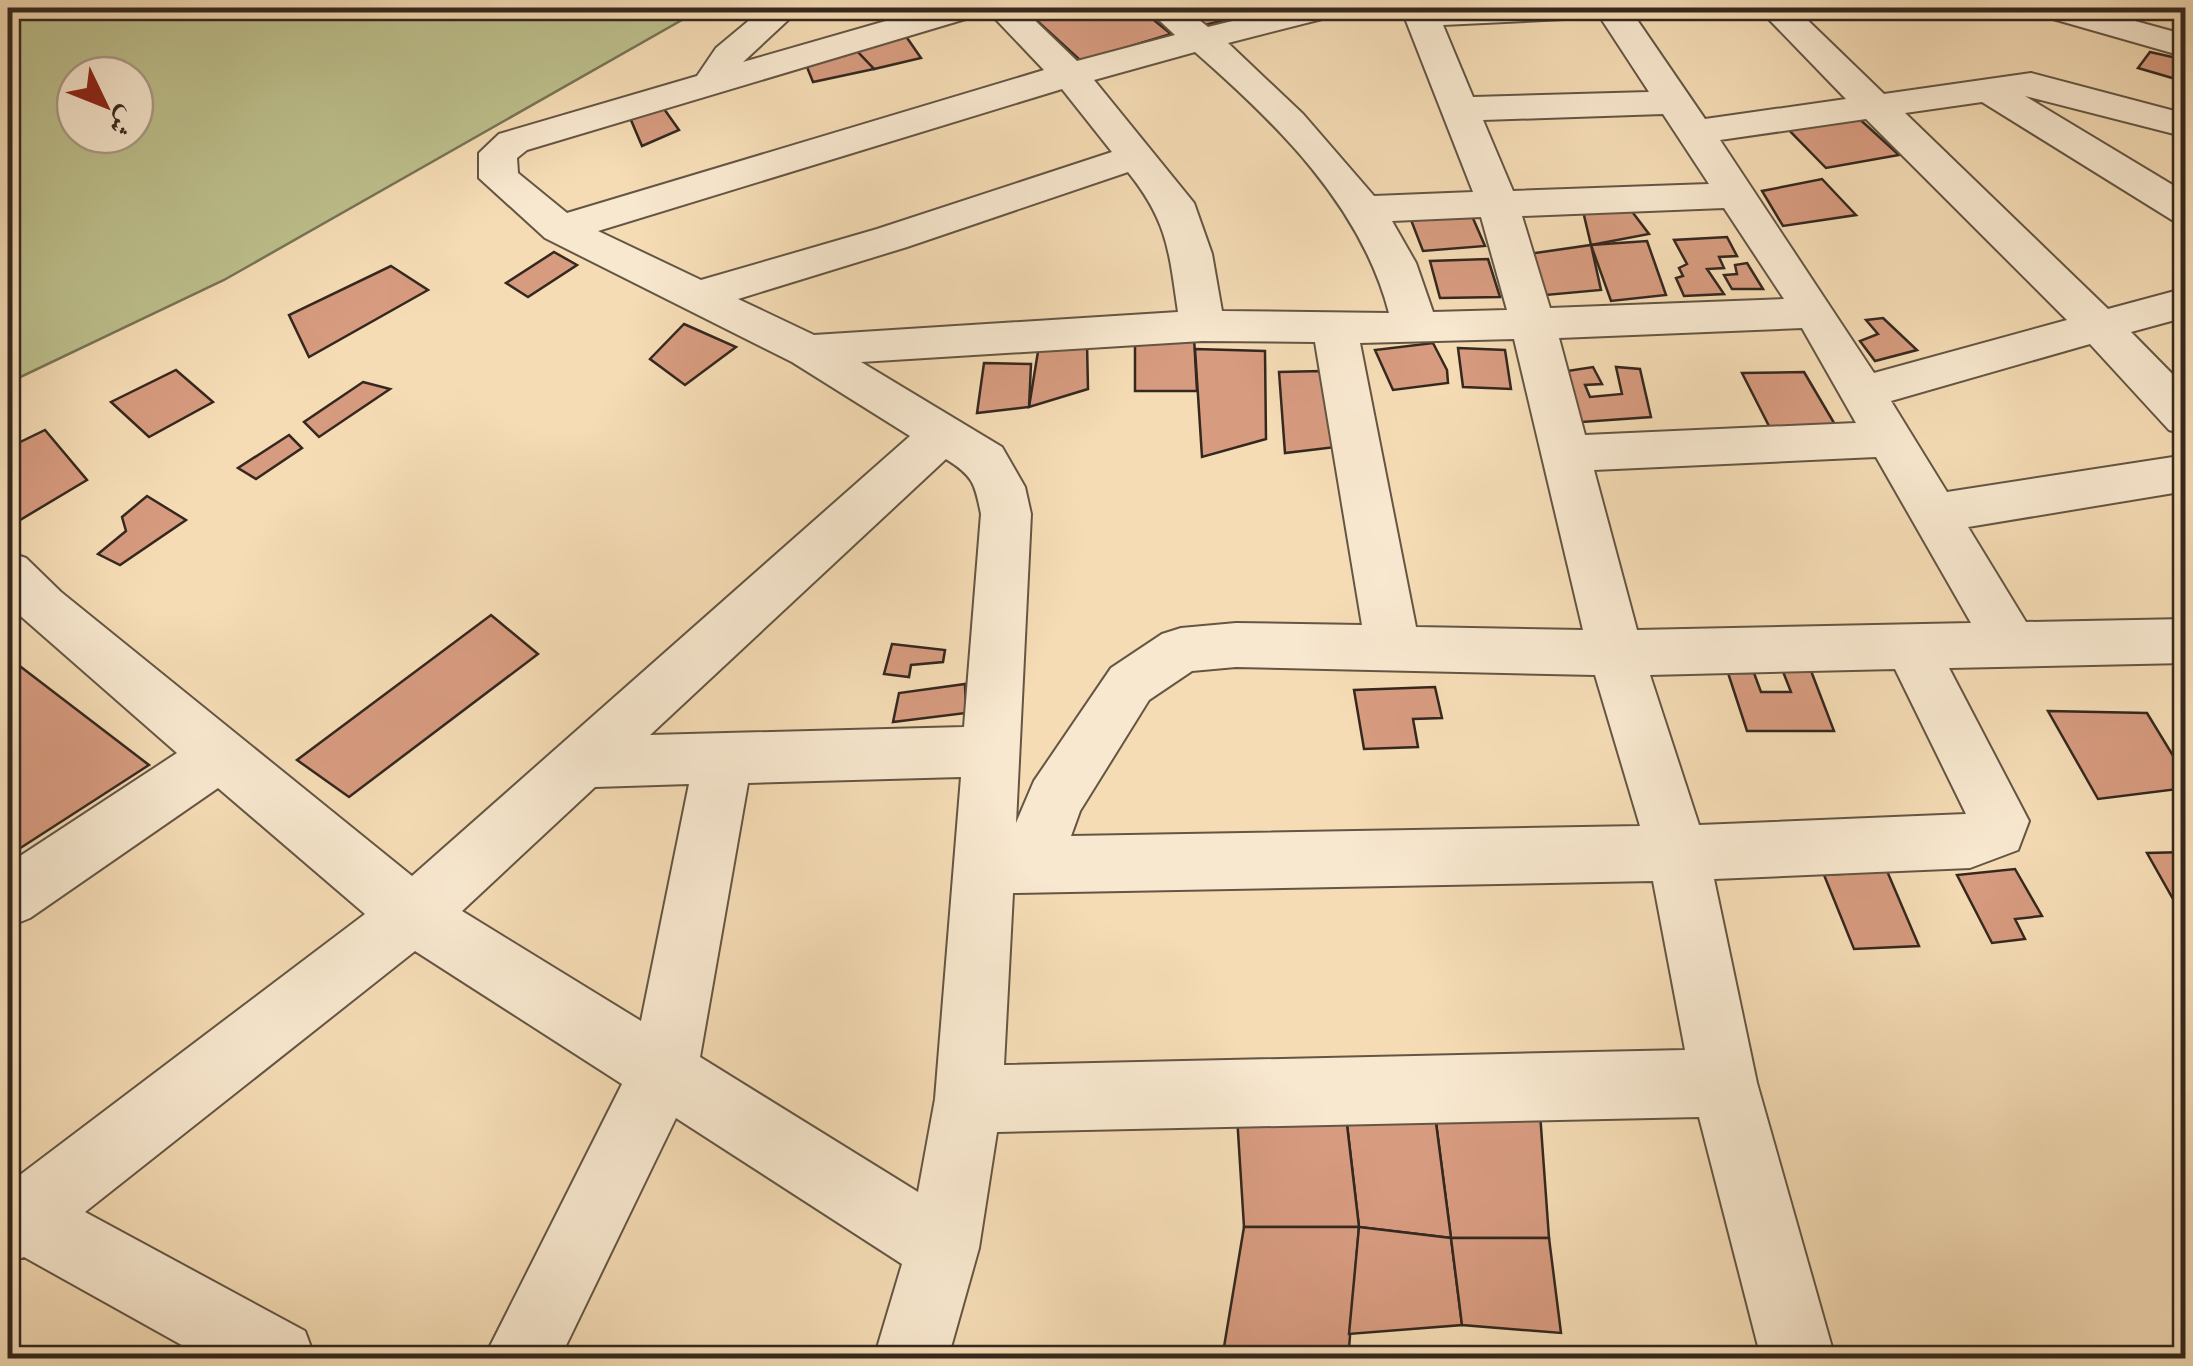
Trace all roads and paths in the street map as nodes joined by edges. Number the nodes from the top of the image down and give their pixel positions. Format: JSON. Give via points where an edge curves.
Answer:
{"nodes":[{"id":1,"x":784,"y":8,"type":"edge"},
{"id":2,"x":967,"y":8,"type":"edge"},
{"id":3,"x":1002,"y":8,"type":"edge"},
{"id":4,"x":1163,"y":8,"type":"edge"},
{"id":5,"x":1322,"y":8,"type":"edge"},
{"id":6,"x":1585,"y":8,"type":"edge"},
{"id":7,"x":1612,"y":8,"type":"edge"},
{"id":8,"x":1775,"y":8,"type":"edge"},
{"id":9,"x":2051,"y":8,"type":"edge"},
{"id":10,"x":1419,"y":11,"type":"edge"},
{"id":11,"x":2109,"y":15,"type":"edge"},
{"id":12,"x":1202,"y":38,"type":"junction"},
{"id":13,"x":2186,"y":46,"type":"edge"},
{"id":14,"x":1070,"y":76,"type":"junction"},
{"id":15,"x":710,"y":84,"type":"junction"},
{"id":16,"x":2030,"y":84,"type":"junction"},
{"id":17,"x":1988,"y":90,"type":"junction"},
{"id":18,"x":1874,"y":106,"type":"junction"},
{"id":19,"x":1458,"y":109,"type":"junction"},
{"id":20,"x":1685,"y":117,"type":"junction"},
{"id":21,"x":2186,"y":126,"type":"edge"},
{"id":22,"x":1138,"y":156,"type":"junction"},
{"id":23,"x":1736,"y":195,"type":"junction"},
{"id":24,"x":1497,"y":202,"type":"junction"},
{"id":25,"x":1364,"y":209,"type":"junction"},
{"id":26,"x":2186,"y":211,"type":"edge"},
{"id":27,"x":560,"y":229,"type":"junction"},
{"id":28,"x":698,"y":296,"type":"junction"},
{"id":29,"x":2186,"y":302,"type":"edge"},
{"id":30,"x":1815,"y":314,"type":"junction"},
{"id":31,"x":1532,"y":321,"type":"junction"},
{"id":32,"x":2098,"y":324,"type":"junction"},
{"id":33,"x":1202,"y":326,"type":"junction"},
{"id":34,"x":1336,"y":327,"type":"junction"},
{"id":35,"x":1415,"y":328,"type":"junction"},
{"id":36,"x":808,"y":351,"type":"junction"},
{"id":37,"x":1862,"y":392,"type":"junction"},
{"id":38,"x":2186,"y":418,"type":"edge"},
{"id":39,"x":945,"y":432,"type":"junction"},
{"id":40,"x":1889,"y":440,"type":"junction"},
{"id":41,"x":1567,"y":453,"type":"junction"},
{"id":42,"x":2186,"y":473,"type":"edge"},
{"id":43,"x":1935,"y":513,"type":"junction"},
{"id":44,"x":19,"y":602,"type":"edge"},
{"id":45,"x":2186,"y":641,"type":"edge"},
{"id":46,"x":2011,"y":644,"type":"junction"},
{"id":47,"x":1911,"y":647,"type":"junction"},
{"id":48,"x":1393,"y":649,"type":"junction"},
{"id":49,"x":1616,"y":653,"type":"junction"},
{"id":50,"x":990,"y":751,"type":"junction"},
{"id":51,"x":219,"y":756,"type":"junction"},
{"id":52,"x":724,"y":760,"type":"junction"},
{"id":53,"x":583,"y":762,"type":"junction"},
{"id":54,"x":1678,"y":854,"type":"junction"},
{"id":55,"x":1006,"y":865,"type":"junction"},
{"id":56,"x":8,"y":898,"type":"edge"},
{"id":57,"x":414,"y":915,"type":"junction"},
{"id":58,"x":664,"y":1071,"type":"junction"},
{"id":59,"x":1724,"y":1083,"type":"junction"},
{"id":60,"x":968,"y":1099,"type":"junction"},
{"id":61,"x":15,"y":1222,"type":"edge"},
{"id":62,"x":943,"y":1248,"type":"junction"},
{"id":63,"x":278,"y":1358,"type":"edge"},
{"id":64,"x":521,"y":1358,"type":"edge"},
{"id":65,"x":911,"y":1358,"type":"edge"},
{"id":66,"x":1798,"y":1358,"type":"edge"}],
"edges":[{"from":1,"to":15,"type":"street","via":[[728,56]]},
{"from":2,"to":15,"type":"street"},
{"from":3,"to":14,"type":"street"},
{"from":4,"to":12,"type":"street"},
{"from":5,"to":12,"type":"street"},
{"from":6,"to":10,"type":"street"},
{"from":7,"to":20,"type":"street"},
{"from":8,"to":18,"type":"street"},
{"from":9,"to":11,"type":"street"},
{"from":10,"to":19,"type":"street"},
{"from":11,"to":13,"type":"street"},
{"from":11,"to":16,"type":"street","via":[[2076,36]]},
{"from":12,"to":14,"type":"street"},
{"from":12,"to":25,"type":"street"},
{"from":14,"to":22,"type":"street"},
{"from":14,"to":27,"type":"street"},
{"from":15,"to":27,"type":"street","via":[[513,142],[499,152],[499,178]]},
{"from":16,"to":17,"type":"street"},
{"from":16,"to":21,"type":"street"},
{"from":17,"to":18,"type":"street"},
{"from":17,"to":26,"type":"street"},
{"from":18,"to":20,"type":"street"},
{"from":18,"to":32,"type":"street"},
{"from":19,"to":20,"type":"street"},
{"from":19,"to":24,"type":"street"},
{"from":20,"to":23,"type":"street"},
{"from":22,"to":28,"type":"street"},
{"from":22,"to":33,"type":"street","via":[[1174,203],[1191,254]]},
{"from":23,"to":24,"type":"street"},
{"from":23,"to":30,"type":"street"},
{"from":24,"to":25,"type":"street"},
{"from":24,"to":31,"type":"street"},
{"from":25,"to":35,"type":"street","via":[[1392,256]]},
{"from":27,"to":28,"type":"street"},
{"from":28,"to":36,"type":"street"},
{"from":29,"to":32,"type":"street"},
{"from":30,"to":31,"type":"street"},
{"from":30,"to":37,"type":"street"},
{"from":31,"to":35,"type":"street"},
{"from":31,"to":41,"type":"street"},
{"from":32,"to":37,"type":"street"},
{"from":32,"to":38,"type":"street"},
{"from":33,"to":34,"type":"street"},
{"from":33,"to":36,"type":"street"},
{"from":34,"to":35,"type":"street"},
{"from":34,"to":48,"type":"street"},
{"from":36,"to":39,"type":"street"},
{"from":37,"to":40,"type":"street"},
{"from":39,"to":50,"type":"street","via":[[984,460],[1006,514]]},
{"from":39,"to":53,"type":"street"},
{"from":40,"to":41,"type":"street"},
{"from":40,"to":43,"type":"street"},
{"from":41,"to":49,"type":"street"},
{"from":42,"to":43,"type":"street"},
{"from":43,"to":46,"type":"street"},
{"from":44,"to":51,"type":"street"},
{"from":45,"to":46,"type":"street"},
{"from":46,"to":47,"type":"street"},
{"from":47,"to":49,"type":"street"},
{"from":47,"to":54,"type":"street","via":[[1999,821],[1997,831],[1970,841]]},
{"from":48,"to":49,"type":"street"},
{"from":48,"to":55,"type":"street","via":[[1181,650],[1130,684]]},
{"from":49,"to":54,"type":"street"},
{"from":50,"to":52,"type":"street"},
{"from":50,"to":55,"type":"street"},
{"from":51,"to":56,"type":"street"},
{"from":51,"to":57,"type":"street"},
{"from":52,"to":53,"type":"street"},
{"from":52,"to":58,"type":"street"},
{"from":53,"to":57,"type":"street"},
{"from":54,"to":55,"type":"street"},
{"from":54,"to":59,"type":"street"},
{"from":55,"to":60,"type":"street"},
{"from":57,"to":58,"type":"street"},
{"from":57,"to":61,"type":"street"},
{"from":58,"to":62,"type":"street"},
{"from":58,"to":64,"type":"street"},
{"from":59,"to":60,"type":"street"},
{"from":59,"to":66,"type":"street"},
{"from":60,"to":62,"type":"street"},
{"from":61,"to":63,"type":"street"},
{"from":62,"to":65,"type":"street"}]}
